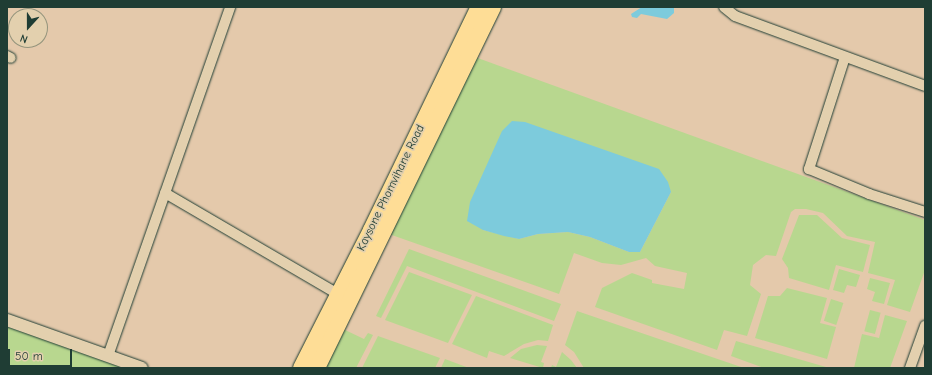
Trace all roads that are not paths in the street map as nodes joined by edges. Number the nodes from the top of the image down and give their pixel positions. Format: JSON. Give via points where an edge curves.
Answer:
{"nodes":[{"id":1,"x":230,"y":7,"type":"edge"},
{"id":2,"x":479,"y":7,"type":"edge"},
{"id":3,"x":493,"y":7,"type":"edge"},
{"id":4,"x":724,"y":7,"type":"edge"},
{"id":5,"x":845,"y":57,"type":"junction"},
{"id":6,"x":925,"y":86,"type":"edge"},
{"id":7,"x":165,"y":194,"type":"junction"},
{"id":8,"x":925,"y":212,"type":"edge"},
{"id":9,"x":338,"y":305,"type":"junction"},
{"id":10,"x":7,"y":320,"type":"edge"},
{"id":11,"x":925,"y":326,"type":"edge"},
{"id":12,"x":108,"y":356,"type":"junction"},
{"id":13,"x":142,"y":368,"type":"edge"},
{"id":14,"x":301,"y":368,"type":"edge"},
{"id":15,"x":318,"y":368,"type":"edge"},
{"id":16,"x":910,"y":368,"type":"edge"}],
"edges":[{"from":1,"to":7,"type":"street"},
{"from":2,"to":9,"type":"highway","name":"Kaysone Phomvihane Road"},
{"from":3,"to":9,"type":"highway","name":"Kaysone Phomvihane Road"},
{"from":4,"to":5,"type":"street","via":[[735,16]]},
{"from":5,"to":6,"type":"street"},
{"from":5,"to":8,"type":"street","via":[[809,169],[869,194]]},
{"from":7,"to":9,"type":"street"},
{"from":7,"to":12,"type":"street"},
{"from":9,"to":14,"type":"highway","name":"Kaysone Phomvihane Road"},
{"from":9,"to":15,"type":"highway","name":"Kaysone Phomvihane Road"},
{"from":10,"to":12,"type":"street"},
{"from":11,"to":16,"type":"street"},
{"from":12,"to":13,"type":"street"}]}
